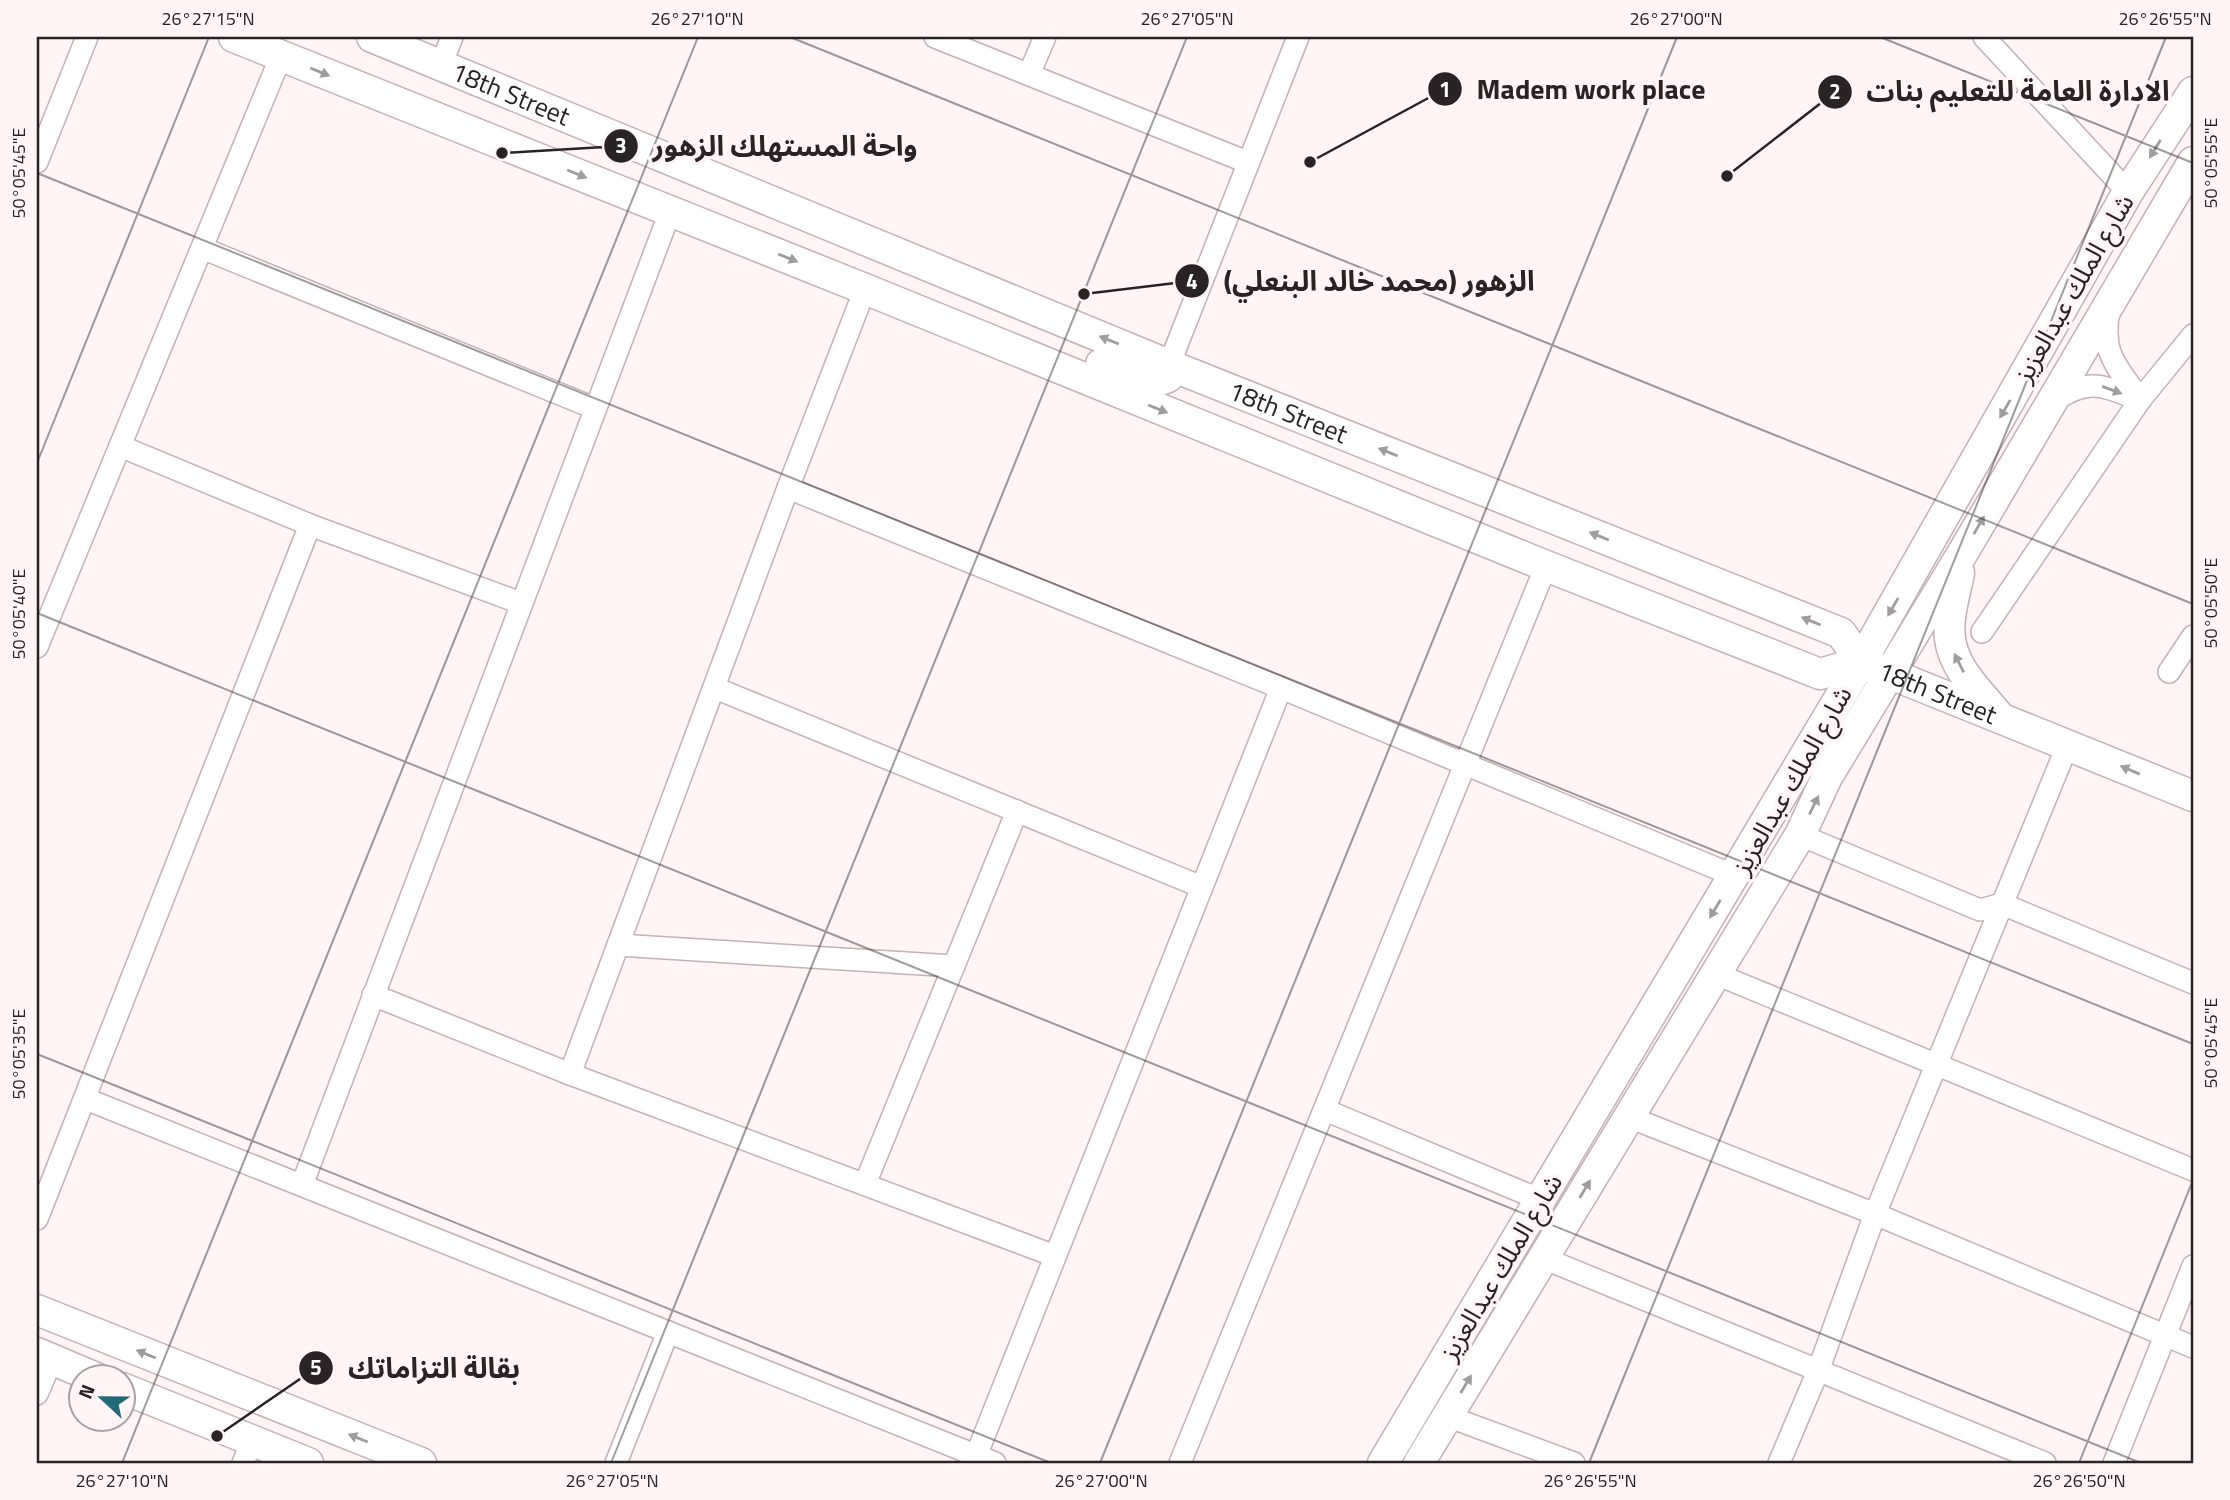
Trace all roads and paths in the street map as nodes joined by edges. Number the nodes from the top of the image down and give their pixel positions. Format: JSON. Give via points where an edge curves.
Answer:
{"nodes":[{"id":1,"x":88,"y":37,"type":"edge"},
{"id":2,"x":234,"y":37,"type":"edge"},
{"id":3,"x":372,"y":37,"type":"edge"},
{"id":4,"x":452,"y":37,"type":"edge"},
{"id":5,"x":935,"y":37,"type":"edge"},
{"id":6,"x":1045,"y":37,"type":"edge"},
{"id":7,"x":1298,"y":37,"type":"edge"},
{"id":8,"x":1984,"y":37,"type":"edge"},
{"id":9,"x":281,"y":56,"type":"junction"},
{"id":10,"x":441,"y":65,"type":"junction"},
{"id":11,"x":1029,"y":75,"type":"junction"},
{"id":12,"x":2193,"y":92,"type":"edge"},
{"id":13,"x":37,"y":162,"type":"edge"},
{"id":14,"x":1247,"y":162,"type":"junction"},
{"id":15,"x":2193,"y":162,"type":"edge"},
{"id":16,"x":2128,"y":192,"type":"junction"},
{"id":17,"x":670,"y":212,"type":"junction"},
{"id":18,"x":202,"y":248,"type":"junction"},
{"id":19,"x":865,"y":289,"type":"junction"},
{"id":20,"x":2111,"y":298,"type":"junction"},
{"id":21,"x":945,"y":322,"type":"junction"},
{"id":22,"x":2193,"y":335,"type":"edge"},
{"id":23,"x":1169,"y":365,"type":"junction"},
{"id":24,"x":2140,"y":400,"type":"junction"},
{"id":25,"x":2050,"y":404,"type":"junction"},
{"id":26,"x":594,"y":408,"type":"junction"},
{"id":27,"x":120,"y":446,"type":"junction"},
{"id":28,"x":788,"y":488,"type":"junction"},
{"id":29,"x":310,"y":524,"type":"junction"},
{"id":30,"x":1962,"y":554,"type":"junction"},
{"id":31,"x":1546,"y":566,"type":"junction"},
{"id":32,"x":521,"y":603,"type":"junction"},
{"id":33,"x":1982,"y":632,"type":"dead end"},
{"id":34,"x":2193,"y":636,"type":"edge"},
{"id":35,"x":37,"y":647,"type":"edge"},
{"id":36,"x":1861,"y":662,"type":"junction"},
{"id":37,"x":2169,"y":672,"type":"dead end"},
{"id":38,"x":1890,"y":674,"type":"junction"},
{"id":39,"x":715,"y":688,"type":"junction"},
{"id":40,"x":1281,"y":688,"type":"junction"},
{"id":41,"x":2000,"y":717,"type":"junction"},
{"id":42,"x":2068,"y":744,"type":"junction"},
{"id":43,"x":1465,"y":765,"type":"junction"},
{"id":44,"x":2193,"y":796,"type":"edge"},
{"id":45,"x":1017,"y":811,"type":"junction"},
{"id":46,"x":1800,"y":835,"type":"junction"},
{"id":47,"x":1735,"y":876,"type":"junction"},
{"id":48,"x":1202,"y":887,"type":"junction"},
{"id":49,"x":2002,"y":904,"type":"junction"},
{"id":50,"x":618,"y":946,"type":"junction"},
{"id":51,"x":954,"y":966,"type":"junction"},
{"id":52,"x":1716,"y":974,"type":"junction"},
{"id":53,"x":2193,"y":983,"type":"edge"},
{"id":54,"x":373,"y":995,"type":"junction"},
{"id":55,"x":1937,"y":1065,"type":"junction"},
{"id":56,"x":570,"y":1074,"type":"junction"},
{"id":57,"x":86,"y":1099,"type":"junction"},
{"id":58,"x":1325,"y":1110,"type":"junction"},
{"id":59,"x":1629,"y":1117,"type":"junction"},
{"id":60,"x":2193,"y":1170,"type":"edge"},
{"id":61,"x":864,"y":1184,"type":"junction"},
{"id":62,"x":302,"y":1185,"type":"junction"},
{"id":63,"x":1541,"y":1200,"type":"junction"},
{"id":64,"x":1875,"y":1214,"type":"junction"},
{"id":65,"x":37,"y":1219,"type":"edge"},
{"id":66,"x":1055,"y":1256,"type":"junction"},
{"id":67,"x":1543,"y":1258,"type":"junction"},
{"id":68,"x":2193,"y":1266,"type":"edge"},
{"id":69,"x":37,"y":1310,"type":"edge"},
{"id":70,"x":667,"y":1332,"type":"junction"},
{"id":71,"x":2165,"y":1336,"type":"junction"},
{"id":72,"x":2193,"y":1347,"type":"edge"},
{"id":73,"x":45,"y":1356,"type":"edge"},
{"id":74,"x":66,"y":1365,"type":"edge"},
{"id":75,"x":1818,"y":1371,"type":"junction"},
{"id":76,"x":37,"y":1394,"type":"edge"},
{"id":77,"x":136,"y":1395,"type":"edge"},
{"id":78,"x":1447,"y":1416,"type":"junction"},
{"id":79,"x":248,"y":1452,"type":"edge"},
{"id":80,"x":986,"y":1459,"type":"edge"},
{"id":81,"x":308,"y":1463,"type":"edge"},
{"id":82,"x":421,"y":1463,"type":"edge"},
{"id":83,"x":616,"y":1463,"type":"edge"},
{"id":84,"x":1180,"y":1463,"type":"edge"},
{"id":85,"x":1383,"y":1463,"type":"edge"},
{"id":86,"x":1419,"y":1463,"type":"edge"},
{"id":87,"x":1574,"y":1463,"type":"edge"},
{"id":88,"x":1779,"y":1463,"type":"edge"},
{"id":89,"x":2045,"y":1463,"type":"edge"},
{"id":90,"x":2114,"y":1463,"type":"edge"}],
"edges":[{"from":1,"to":13,"type":"street"},
{"from":2,"to":9,"type":"street"},
{"from":3,"to":10,"type":"street","name":"18th Street"},
{"from":4,"to":10,"type":"street"},
{"from":5,"to":11,"type":"street"},
{"from":6,"to":11,"type":"street"},
{"from":7,"to":14,"type":"street"},
{"from":8,"to":16,"type":"street"},
{"from":9,"to":17,"type":"street","one_way":true},
{"from":9,"to":18,"type":"street"},
{"from":23,"to":10,"type":"street","name":"18th Street","one_way":true},
{"from":11,"to":14,"type":"street"},
{"from":12,"to":16,"type":"street","name":"شارع الملك عبدالعزيز","one_way":true},
{"from":14,"to":23,"type":"street"},
{"from":15,"to":20,"type":"street","name":"شارع الملك عبدالعزيز"},
{"from":16,"to":36,"type":"street","name":"شارع الملك عبدالعزيز","one_way":true},
{"from":17,"to":19,"type":"street","one_way":true},
{"from":17,"to":26,"type":"street"},
{"from":18,"to":26,"type":"street"},
{"from":18,"to":27,"type":"street"},
{"from":19,"to":21,"type":"street"},
{"from":19,"to":28,"type":"street"},
{"from":20,"to":24,"type":"street","via":[[2108,352]]},
{"from":20,"to":25,"type":"street","name":"شارع الملك عبدالعزيز"},
{"from":21,"to":23,"type":"street","via":[[1079,356],[1156,382],[1168,377]]},
{"from":21,"to":31,"type":"street","one_way":true},
{"from":22,"to":24,"type":"street"},
{"from":36,"to":23,"type":"street","name":"18th Street","one_way":true,"via":[[1841,633]]},
{"from":25,"to":24,"type":"street","one_way":true,"via":[[2068,391],[2092,384]]},
{"from":24,"to":33,"type":"street"},
{"from":30,"to":25,"type":"street","name":"شارع الملك عبدالعزيز","one_way":true},
{"from":26,"to":32,"type":"street"},
{"from":27,"to":29,"type":"street"},
{"from":27,"to":35,"type":"street"},
{"from":28,"to":39,"type":"street"},
{"from":28,"to":40,"type":"street"},
{"from":29,"to":32,"type":"street"},
{"from":29,"to":57,"type":"street"},
{"from":30,"to":38,"type":"street","name":"شارع الملك عبدالعزيز"},
{"from":41,"to":30,"type":"street","one_way":true,"via":[[1964,673],[1950,639]]},
{"from":31,"to":36,"type":"street","via":[[1820,674]]},
{"from":31,"to":43,"type":"street"},
{"from":32,"to":54,"type":"street"},
{"from":34,"to":37,"type":"street"},
{"from":36,"to":38,"type":"street","name":"18th Street"},
{"from":36,"to":47,"type":"street","name":"شارع الملك عبدالعزيز"},
{"from":38,"to":41,"type":"street","name":"18th Street"},
{"from":46,"to":38,"type":"street","name":"شارع الملك عبدالعزيز","one_way":true,"via":[[1827,777]]},
{"from":39,"to":45,"type":"street"},
{"from":39,"to":50,"type":"street"},
{"from":40,"to":43,"type":"street"},
{"from":40,"to":48,"type":"street"},
{"from":41,"to":42,"type":"street","name":"18th Street"},
{"from":44,"to":42,"type":"street","name":"18th Street","one_way":true},
{"from":42,"to":49,"type":"street"},
{"from":43,"to":47,"type":"street"},
{"from":43,"to":58,"type":"street"},
{"from":45,"to":48,"type":"street"},
{"from":45,"to":51,"type":"street"},
{"from":46,"to":49,"type":"street","via":[[1980,910]]},
{"from":46,"to":52,"type":"street","name":"شارع الملك عبدالعزيز"},
{"from":47,"to":63,"type":"street","name":"شارع الملك عبدالعزيز","one_way":true},
{"from":48,"to":66,"type":"street"},
{"from":49,"to":53,"type":"street"},
{"from":49,"to":55,"type":"street"},
{"from":50,"to":51,"type":"street"},
{"from":50,"to":56,"type":"street"},
{"from":51,"to":61,"type":"street"},
{"from":52,"to":55,"type":"street"},
{"from":52,"to":59,"type":"street","name":"شارع الملك عبدالعزيز"},
{"from":54,"to":56,"type":"street"},
{"from":54,"to":62,"type":"street"},
{"from":55,"to":60,"type":"street"},
{"from":55,"to":64,"type":"street"},
{"from":56,"to":61,"type":"street"},
{"from":57,"to":62,"type":"street"},
{"from":57,"to":65,"type":"street"},
{"from":58,"to":63,"type":"street"},
{"from":58,"to":84,"type":"street"},
{"from":59,"to":64,"type":"street"},
{"from":67,"to":59,"type":"street","name":"شارع الملك عبدالعزيز","one_way":true},
{"from":61,"to":66,"type":"street"},
{"from":62,"to":70,"type":"street"},
{"from":63,"to":85,"type":"street","name":"شارع الملك عبدالعزيز"},
{"from":64,"to":71,"type":"street"},
{"from":64,"to":75,"type":"street"},
{"from":66,"to":80,"type":"street"},
{"from":67,"to":75,"type":"street"},
{"from":78,"to":67,"type":"street","name":"شارع الملك عبدالعزيز","one_way":true},
{"from":68,"to":71,"type":"street"},
{"from":82,"to":69,"type":"street","one_way":true},
{"from":70,"to":80,"type":"street"},
{"from":70,"to":83,"type":"street"},
{"from":71,"to":72,"type":"street"},
{"from":71,"to":90,"type":"street"},
{"from":73,"to":74,"type":"street"},
{"from":73,"to":76,"type":"street"},
{"from":75,"to":88,"type":"street"},
{"from":75,"to":89,"type":"street"},
{"from":77,"to":79,"type":"street"},
{"from":78,"to":86,"type":"street","name":"شارع الملك عبدالعزيز"},
{"from":78,"to":87,"type":"street"},
{"from":79,"to":81,"type":"street"}]}
